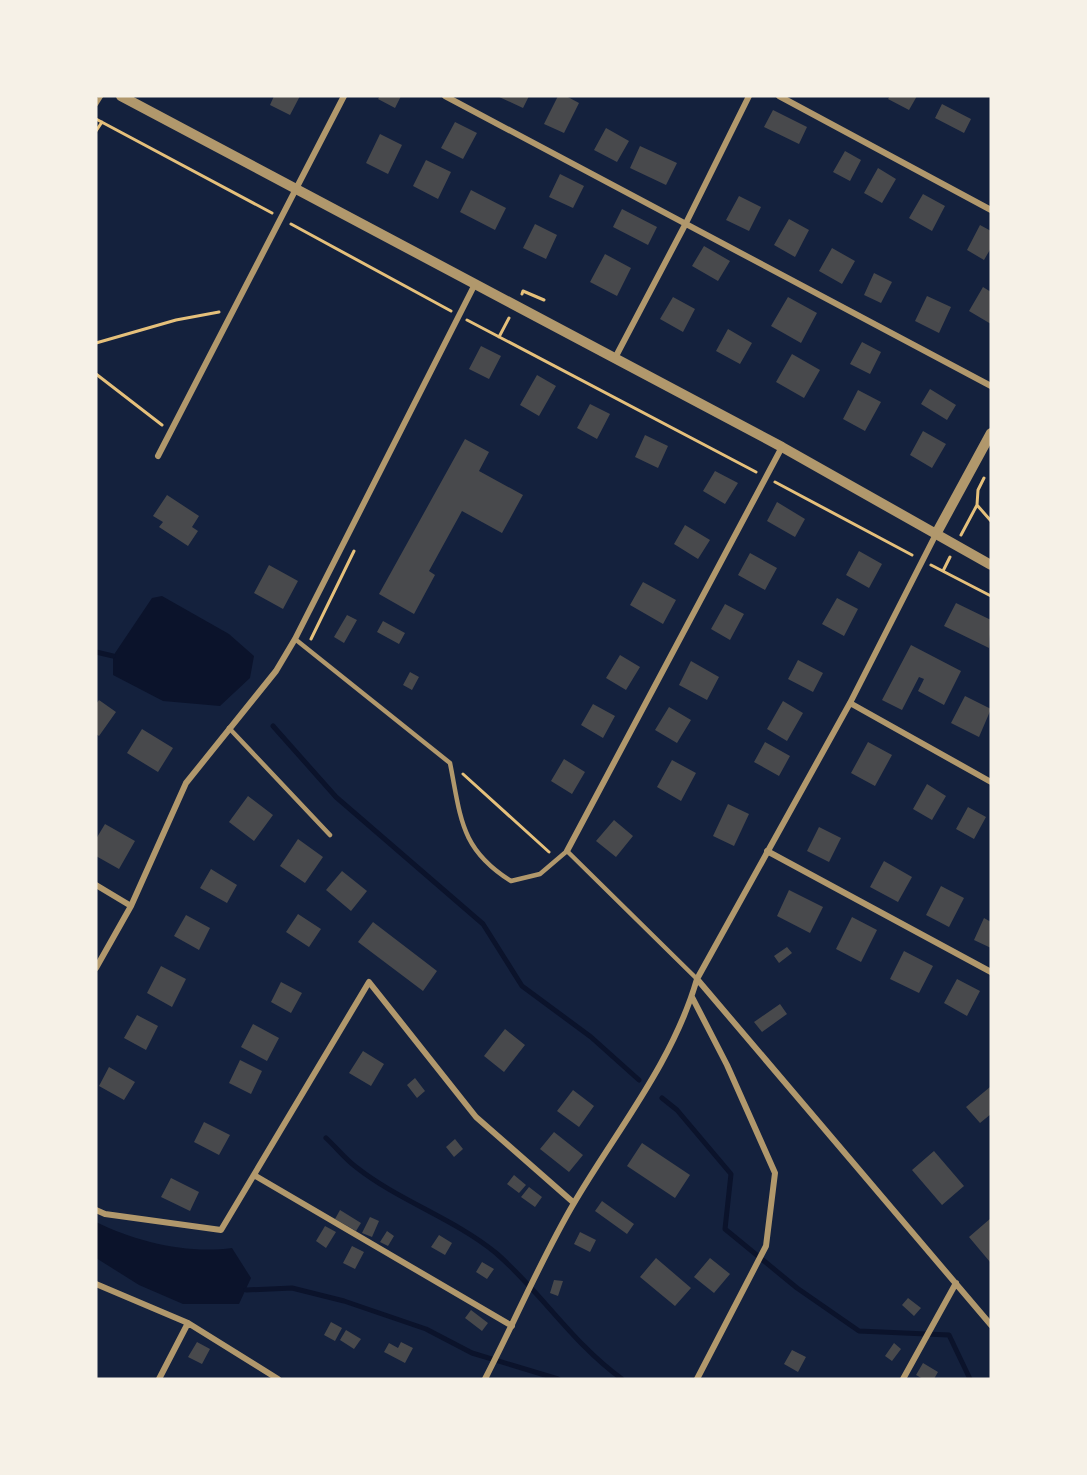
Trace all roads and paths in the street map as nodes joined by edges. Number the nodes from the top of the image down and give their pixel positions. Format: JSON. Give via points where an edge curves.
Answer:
{"nodes":[{"id":1,"x":101,"y":96,"type":"edge"},
{"id":2,"x":121,"y":96,"type":"edge"},
{"id":3,"x":344,"y":96,"type":"edge"},
{"id":4,"x":445,"y":96,"type":"edge"},
{"id":5,"x":749,"y":96,"type":"edge"},
{"id":6,"x":779,"y":96,"type":"edge"},
{"id":7,"x":96,"y":104,"type":"edge"},
{"id":8,"x":96,"y":119,"type":"edge"},
{"id":9,"x":102,"y":122,"type":"junction"},
{"id":10,"x":96,"y":131,"type":"edge"},
{"id":11,"x":294,"y":188,"type":"junction"},
{"id":12,"x":991,"y":210,"type":"edge"},
{"id":13,"x":279,"y":218,"type":"junction"},
{"id":14,"x":686,"y":224,"type":"junction"},
{"id":15,"x":475,"y":284,"type":"junction"},
{"id":16,"x":519,"y":298,"type":"dead end"},
{"id":17,"x":544,"y":300,"type":"dead end"},
{"id":18,"x":232,"y":310,"type":"junction"},
{"id":19,"x":511,"y":315,"type":"dead end"},
{"id":20,"x":458,"y":316,"type":"junction"},
{"id":21,"x":499,"y":337,"type":"junction"},
{"id":22,"x":96,"y":343,"type":"edge"},
{"id":23,"x":615,"y":358,"type":"junction"},
{"id":24,"x":96,"y":375,"type":"edge"},
{"id":25,"x":991,"y":386,"type":"edge"},
{"id":26,"x":170,"y":432,"type":"junction"},
{"id":27,"x":991,"y":433,"type":"edge"},
{"id":28,"x":782,"y":447,"type":"junction"},
{"id":29,"x":158,"y":456,"type":"dead end"},
{"id":30,"x":987,"y":473,"type":"dead end"},
{"id":31,"x":765,"y":477,"type":"junction"},
{"id":32,"x":977,"y":505,"type":"junction"},
{"id":33,"x":991,"y":522,"type":"edge"},
{"id":34,"x":936,"y":534,"type":"junction"},
{"id":35,"x":956,"y":546,"type":"junction"},
{"id":36,"x":922,"y":561,"type":"junction"},
{"id":37,"x":991,"y":565,"type":"edge"},
{"id":38,"x":943,"y":571,"type":"junction"},
{"id":39,"x":991,"y":596,"type":"edge"},
{"id":40,"x":295,"y":639,"type":"junction"},
{"id":41,"x":850,"y":704,"type":"junction"},
{"id":42,"x":229,"y":728,"type":"junction"},
{"id":43,"x":450,"y":764,"type":"junction"},
{"id":44,"x":991,"y":782,"type":"edge"},
{"id":45,"x":330,"y":836,"type":"dead end"},
{"id":46,"x":567,"y":851,"type":"junction"},
{"id":47,"x":767,"y":851,"type":"junction"},
{"id":48,"x":558,"y":859,"type":"junction"},
{"id":49,"x":96,"y":885,"type":"edge"},
{"id":50,"x":130,"y":906,"type":"junction"},
{"id":51,"x":96,"y":968,"type":"edge"},
{"id":52,"x":991,"y":972,"type":"edge"},
{"id":53,"x":697,"y":979,"type":"junction"},
{"id":54,"x":692,"y":997,"type":"junction"},
{"id":55,"x":254,"y":1175,"type":"junction"},
{"id":56,"x":574,"y":1203,"type":"junction"},
{"id":57,"x":96,"y":1210,"type":"edge"},
{"id":58,"x":956,"y":1283,"type":"junction"},
{"id":59,"x":96,"y":1284,"type":"edge"},
{"id":60,"x":188,"y":1323,"type":"junction"},
{"id":61,"x":991,"y":1325,"type":"edge"},
{"id":62,"x":512,"y":1326,"type":"junction"},
{"id":63,"x":159,"y":1379,"type":"edge"},
{"id":64,"x":278,"y":1379,"type":"edge"},
{"id":65,"x":485,"y":1379,"type":"edge"},
{"id":66,"x":698,"y":1379,"type":"edge"},
{"id":67,"x":903,"y":1379,"type":"edge"}],
"edges":[{"from":1,"to":7,"type":"lane"},
{"from":2,"to":11,"type":"street"},
{"from":3,"to":11,"type":"street"},
{"from":4,"to":14,"type":"street"},
{"from":5,"to":14,"type":"street"},
{"from":6,"to":12,"type":"street"},
{"from":8,"to":9,"type":"path"},
{"from":9,"to":10,"type":"path"},
{"from":9,"to":13,"type":"path"},
{"from":11,"to":13,"type":"street"},
{"from":11,"to":15,"type":"street"},
{"from":13,"to":18,"type":"street"},
{"from":13,"to":20,"type":"path"},
{"from":14,"to":23,"type":"street"},
{"from":14,"to":25,"type":"street"},
{"from":15,"to":20,"type":"street"},
{"from":15,"to":23,"type":"street"},
{"from":16,"to":17,"type":"path","via":[[524,291]]},
{"from":18,"to":22,"type":"path","via":[[176,320]]},
{"from":18,"to":26,"type":"street"},
{"from":19,"to":21,"type":"path"},
{"from":20,"to":21,"type":"path"},
{"from":20,"to":40,"type":"street"},
{"from":21,"to":31,"type":"path"},
{"from":23,"to":28,"type":"street"},
{"from":24,"to":26,"type":"path"},
{"from":26,"to":29,"type":"street"},
{"from":27,"to":34,"type":"street"},
{"from":28,"to":31,"type":"street"},
{"from":28,"to":34,"type":"street"},
{"from":30,"to":32,"type":"path","via":[[978,490]]},
{"from":31,"to":36,"type":"path"},
{"from":31,"to":46,"type":"street"},
{"from":32,"to":33,"type":"path"},
{"from":32,"to":35,"type":"path"},
{"from":34,"to":35,"type":"street"},
{"from":34,"to":36,"type":"street"},
{"from":35,"to":37,"type":"street"},
{"from":35,"to":38,"type":"path"},
{"from":36,"to":38,"type":"path"},
{"from":36,"to":41,"type":"street"},
{"from":38,"to":39,"type":"path"},
{"from":40,"to":42,"type":"street","via":[[276,671]]},
{"from":40,"to":43,"type":"lane"},
{"from":41,"to":44,"type":"street"},
{"from":41,"to":47,"type":"street"},
{"from":42,"to":45,"type":"lane"},
{"from":42,"to":50,"type":"street","via":[[186,783]]},
{"from":43,"to":48,"type":"path"},
{"from":43,"to":48,"type":"lane","via":[[463,832],[488,867],[511,881],[540,874]]},
{"from":46,"to":48,"type":"lane"},
{"from":46,"to":53,"type":"lane"},
{"from":47,"to":52,"type":"street"},
{"from":47,"to":53,"type":"street"},
{"from":49,"to":50,"type":"street"},
{"from":50,"to":51,"type":"street"},
{"from":53,"to":54,"type":"street"},
{"from":53,"to":58,"type":"street"},
{"from":54,"to":56,"type":"street","via":[[643,1098]]},
{"from":54,"to":66,"type":"street","via":[[775,1173],[766,1246]]},
{"from":55,"to":56,"type":"street","via":[[369,982],[476,1117]]},
{"from":55,"to":57,"type":"street","via":[[222,1230]]},
{"from":55,"to":62,"type":"street"},
{"from":56,"to":62,"type":"street"},
{"from":58,"to":61,"type":"street"},
{"from":58,"to":67,"type":"street"},
{"from":59,"to":60,"type":"street"},
{"from":60,"to":63,"type":"street"},
{"from":60,"to":64,"type":"street"},
{"from":62,"to":65,"type":"street"}]}
